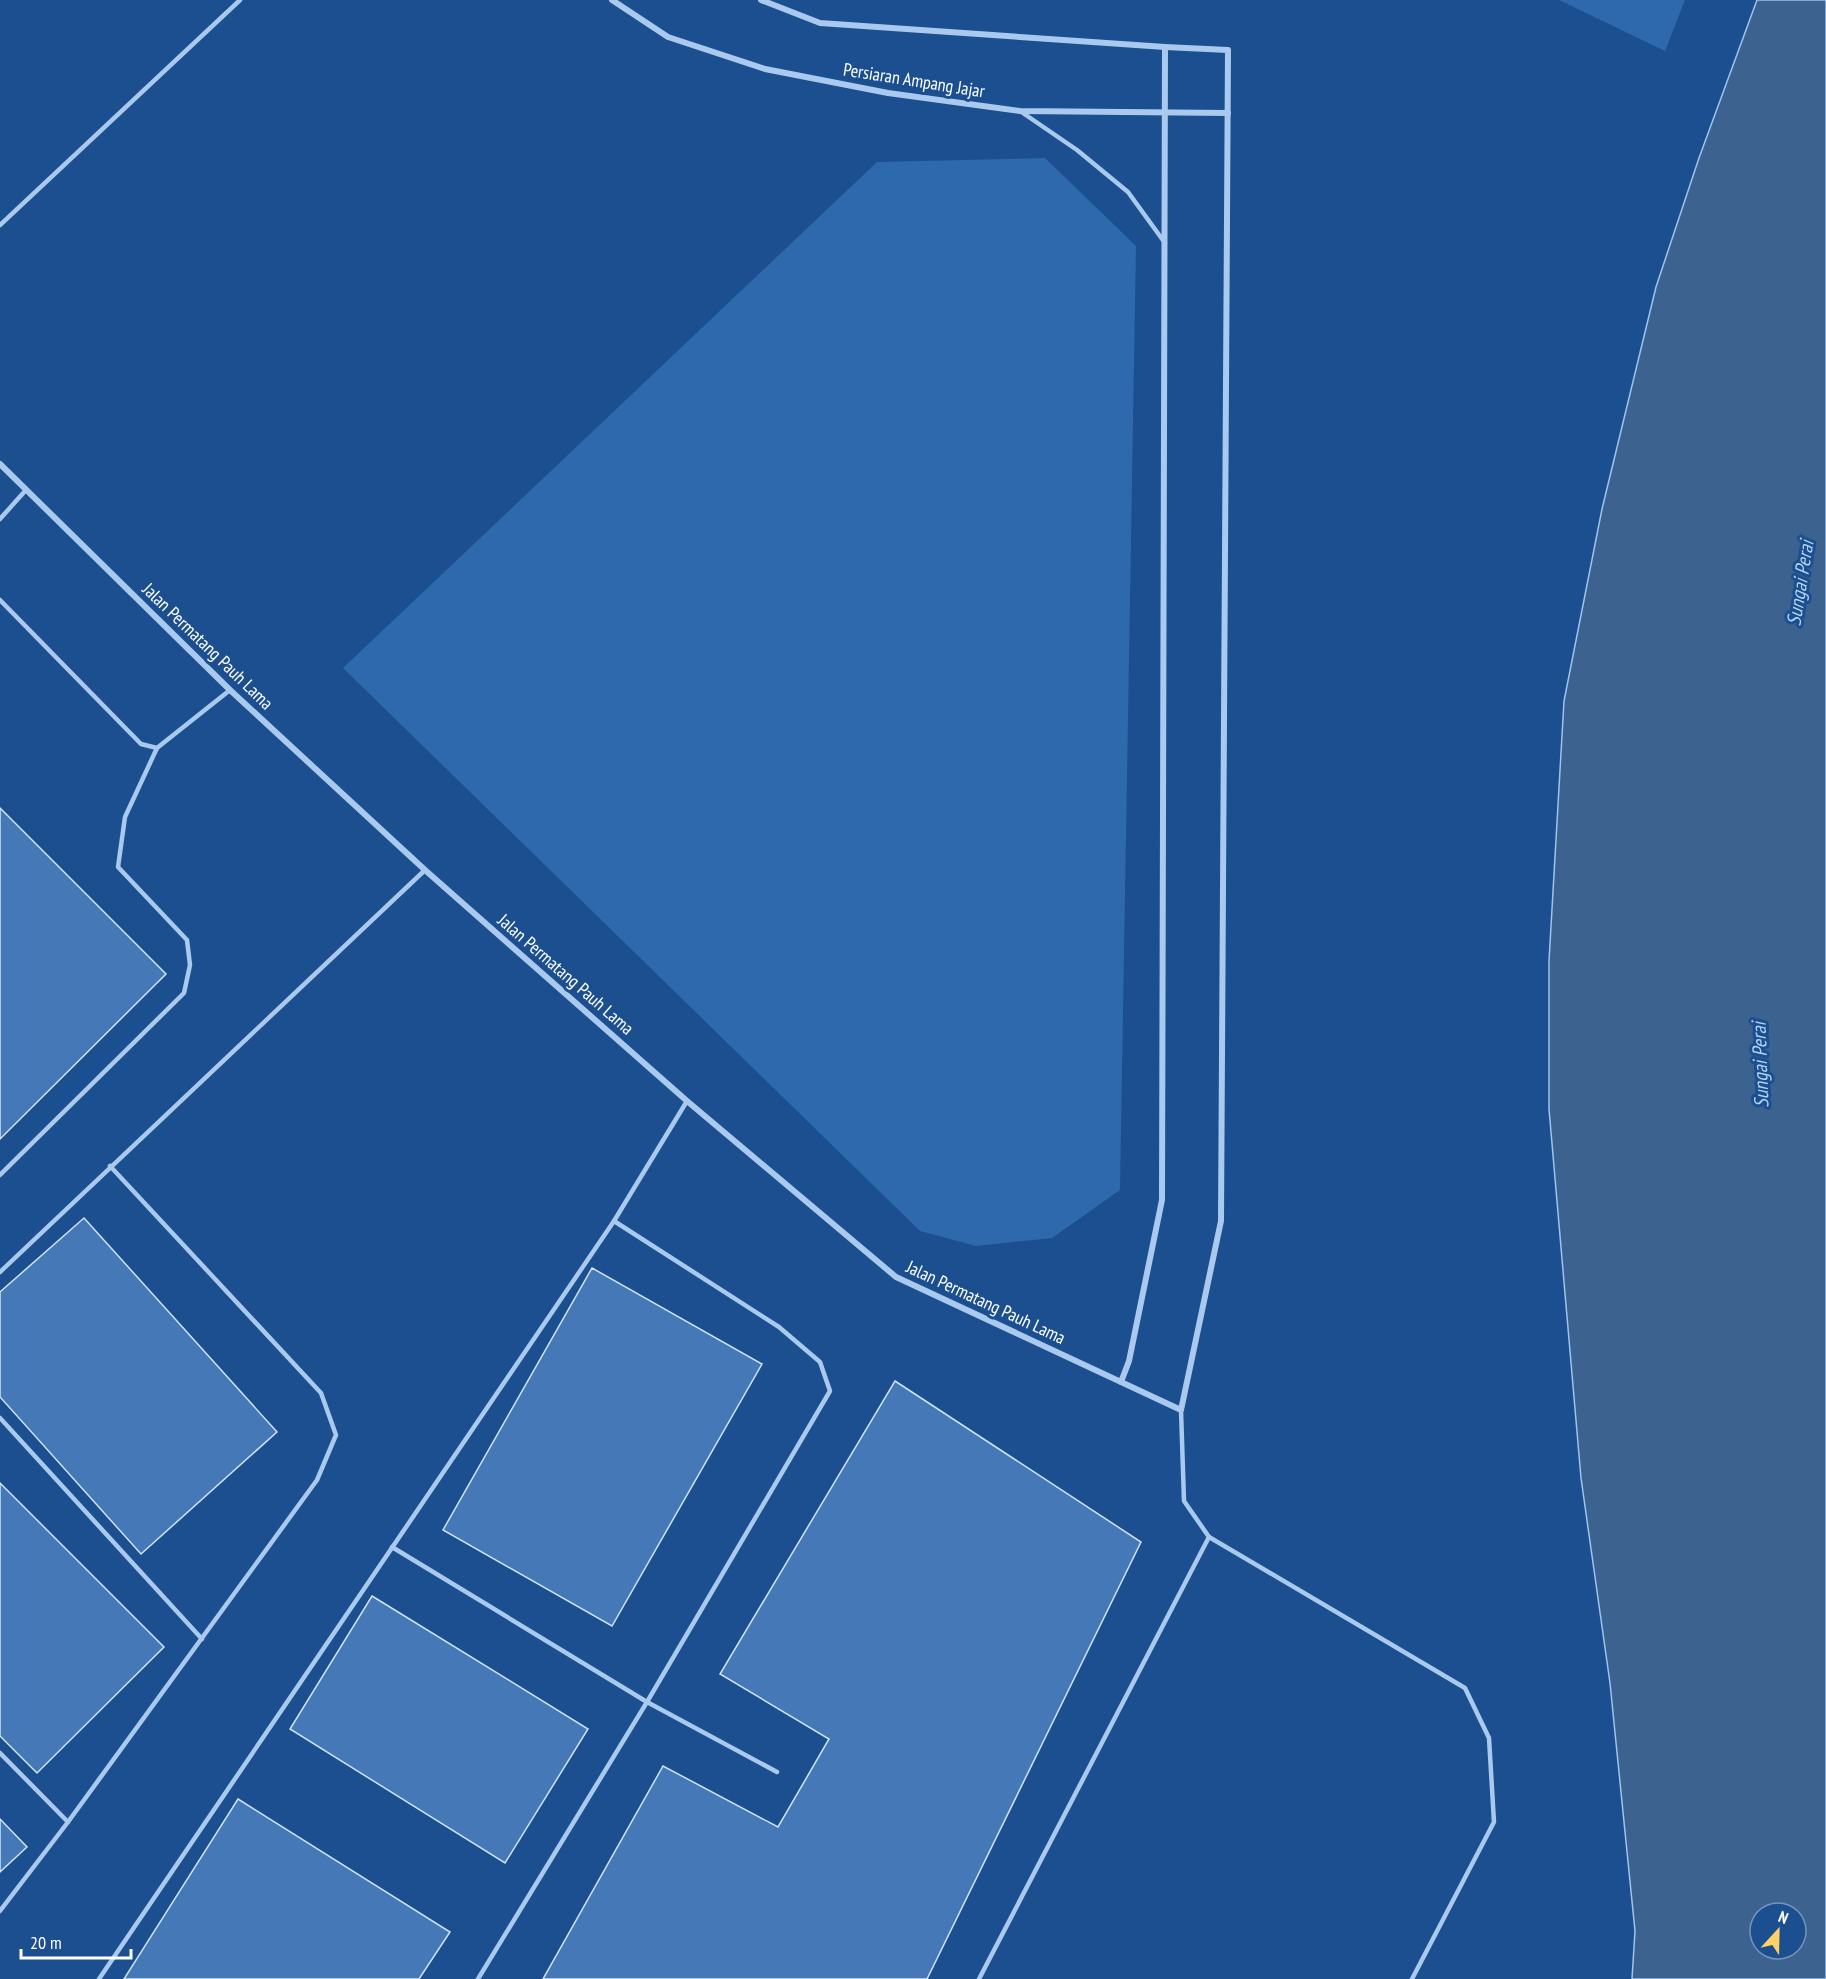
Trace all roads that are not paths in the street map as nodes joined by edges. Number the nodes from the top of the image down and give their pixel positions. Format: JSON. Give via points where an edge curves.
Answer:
{"nodes":[{"id":1,"x":240,"y":0,"type":"edge"},
{"id":2,"x":612,"y":0,"type":"edge"},
{"id":3,"x":761,"y":0,"type":"edge"},
{"id":4,"x":1166,"y":47,"type":"junction"},
{"id":5,"x":1020,"y":111,"type":"junction"},
{"id":6,"x":1166,"y":112,"type":"junction"},
{"id":7,"x":1228,"y":113,"type":"junction"},
{"id":8,"x":0,"y":225,"type":"edge"},
{"id":9,"x":1166,"y":246,"type":"junction"},
{"id":10,"x":0,"y":464,"type":"edge"},
{"id":11,"x":25,"y":491,"type":"junction"},
{"id":12,"x":0,"y":519,"type":"edge"},
{"id":13,"x":0,"y":600,"type":"edge"},
{"id":14,"x":231,"y":690,"type":"junction"},
{"id":15,"x":157,"y":748,"type":"junction"},
{"id":16,"x":425,"y":870,"type":"junction"},
{"id":17,"x":687,"y":1101,"type":"junction"},
{"id":18,"x":111,"y":1166,"type":"junction"},
{"id":19,"x":0,"y":1175,"type":"edge"},
{"id":20,"x":614,"y":1221,"type":"junction"},
{"id":21,"x":0,"y":1272,"type":"edge"},
{"id":22,"x":1121,"y":1382,"type":"junction"},
{"id":23,"x":1181,"y":1410,"type":"junction"},
{"id":24,"x":0,"y":1418,"type":"edge"},
{"id":25,"x":1209,"y":1537,"type":"junction"},
{"id":26,"x":392,"y":1547,"type":"junction"},
{"id":27,"x":202,"y":1639,"type":"junction"},
{"id":28,"x":647,"y":1702,"type":"junction"},
{"id":29,"x":0,"y":1753,"type":"edge"},
{"id":30,"x":777,"y":1772,"type":"dead end"},
{"id":31,"x":68,"y":1822,"type":"junction"},
{"id":32,"x":0,"y":1911,"type":"edge"},
{"id":33,"x":99,"y":1979,"type":"edge"},
{"id":34,"x":478,"y":1979,"type":"edge"},
{"id":35,"x":979,"y":1979,"type":"edge"},
{"id":36,"x":1412,"y":1979,"type":"edge"}],
"edges":[{"from":1,"to":8,"type":"lane"},
{"from":2,"to":5,"type":"street","name":"Persiaran Ampang Jajar","via":[[668,37],[765,69],[888,93]]},
{"from":3,"to":4,"type":"street","via":[[820,23]]},
{"from":4,"to":6,"type":"street"},
{"from":4,"to":7,"type":"street","via":[[1228,50]]},
{"from":5,"to":6,"type":"street","name":"Persiaran Ampang Jajar"},
{"from":5,"to":9,"type":"lane","via":[[1128,192]]},
{"from":6,"to":7,"type":"street","name":"Persiaran Ampang Jajar"},
{"from":6,"to":9,"type":"street"},
{"from":7,"to":23,"type":"street","via":[[1221,1221]]},
{"from":9,"to":22,"type":"street","via":[[1162,1200],[1129,1361]]},
{"from":10,"to":11,"type":"street","name":"Jalan Permatang Pauh Lama"},
{"from":11,"to":12,"type":"lane"},
{"from":11,"to":14,"type":"street","name":"Jalan Permatang Pauh Lama"},
{"from":13,"to":15,"type":"lane","via":[[141,744]]},
{"from":14,"to":15,"type":"lane"},
{"from":14,"to":16,"type":"street","name":"Jalan Permatang Pauh Lama"},
{"from":15,"to":19,"type":"lane","via":[[125,817],[118,867],[187,940],[190,965],[184,993]]},
{"from":16,"to":17,"type":"street","name":"Jalan Permatang Pauh Lama"},
{"from":16,"to":18,"type":"lane"},
{"from":17,"to":20,"type":"lane"},
{"from":17,"to":22,"type":"street","name":"Jalan Permatang Pauh Lama","via":[[896,1277]]},
{"from":18,"to":21,"type":"lane"},
{"from":18,"to":27,"type":"lane","via":[[321,1393],[336,1435],[317,1480]]},
{"from":20,"to":26,"type":"lane"},
{"from":20,"to":28,"type":"lane","via":[[779,1327],[820,1362],[830,1391]]},
{"from":22,"to":23,"type":"street","name":"Jalan Permatang Pauh Lama"},
{"from":23,"to":25,"type":"lane","via":[[1184,1501]]},
{"from":24,"to":27,"type":"lane"},
{"from":25,"to":35,"type":"lane"},
{"from":25,"to":36,"type":"lane","via":[[1465,1688],[1489,1738],[1494,1822]]},
{"from":26,"to":28,"type":"lane"},
{"from":26,"to":33,"type":"lane"},
{"from":27,"to":31,"type":"lane"},
{"from":28,"to":30,"type":"lane"},
{"from":28,"to":34,"type":"lane"},
{"from":29,"to":31,"type":"lane"},
{"from":31,"to":32,"type":"lane"}]}
